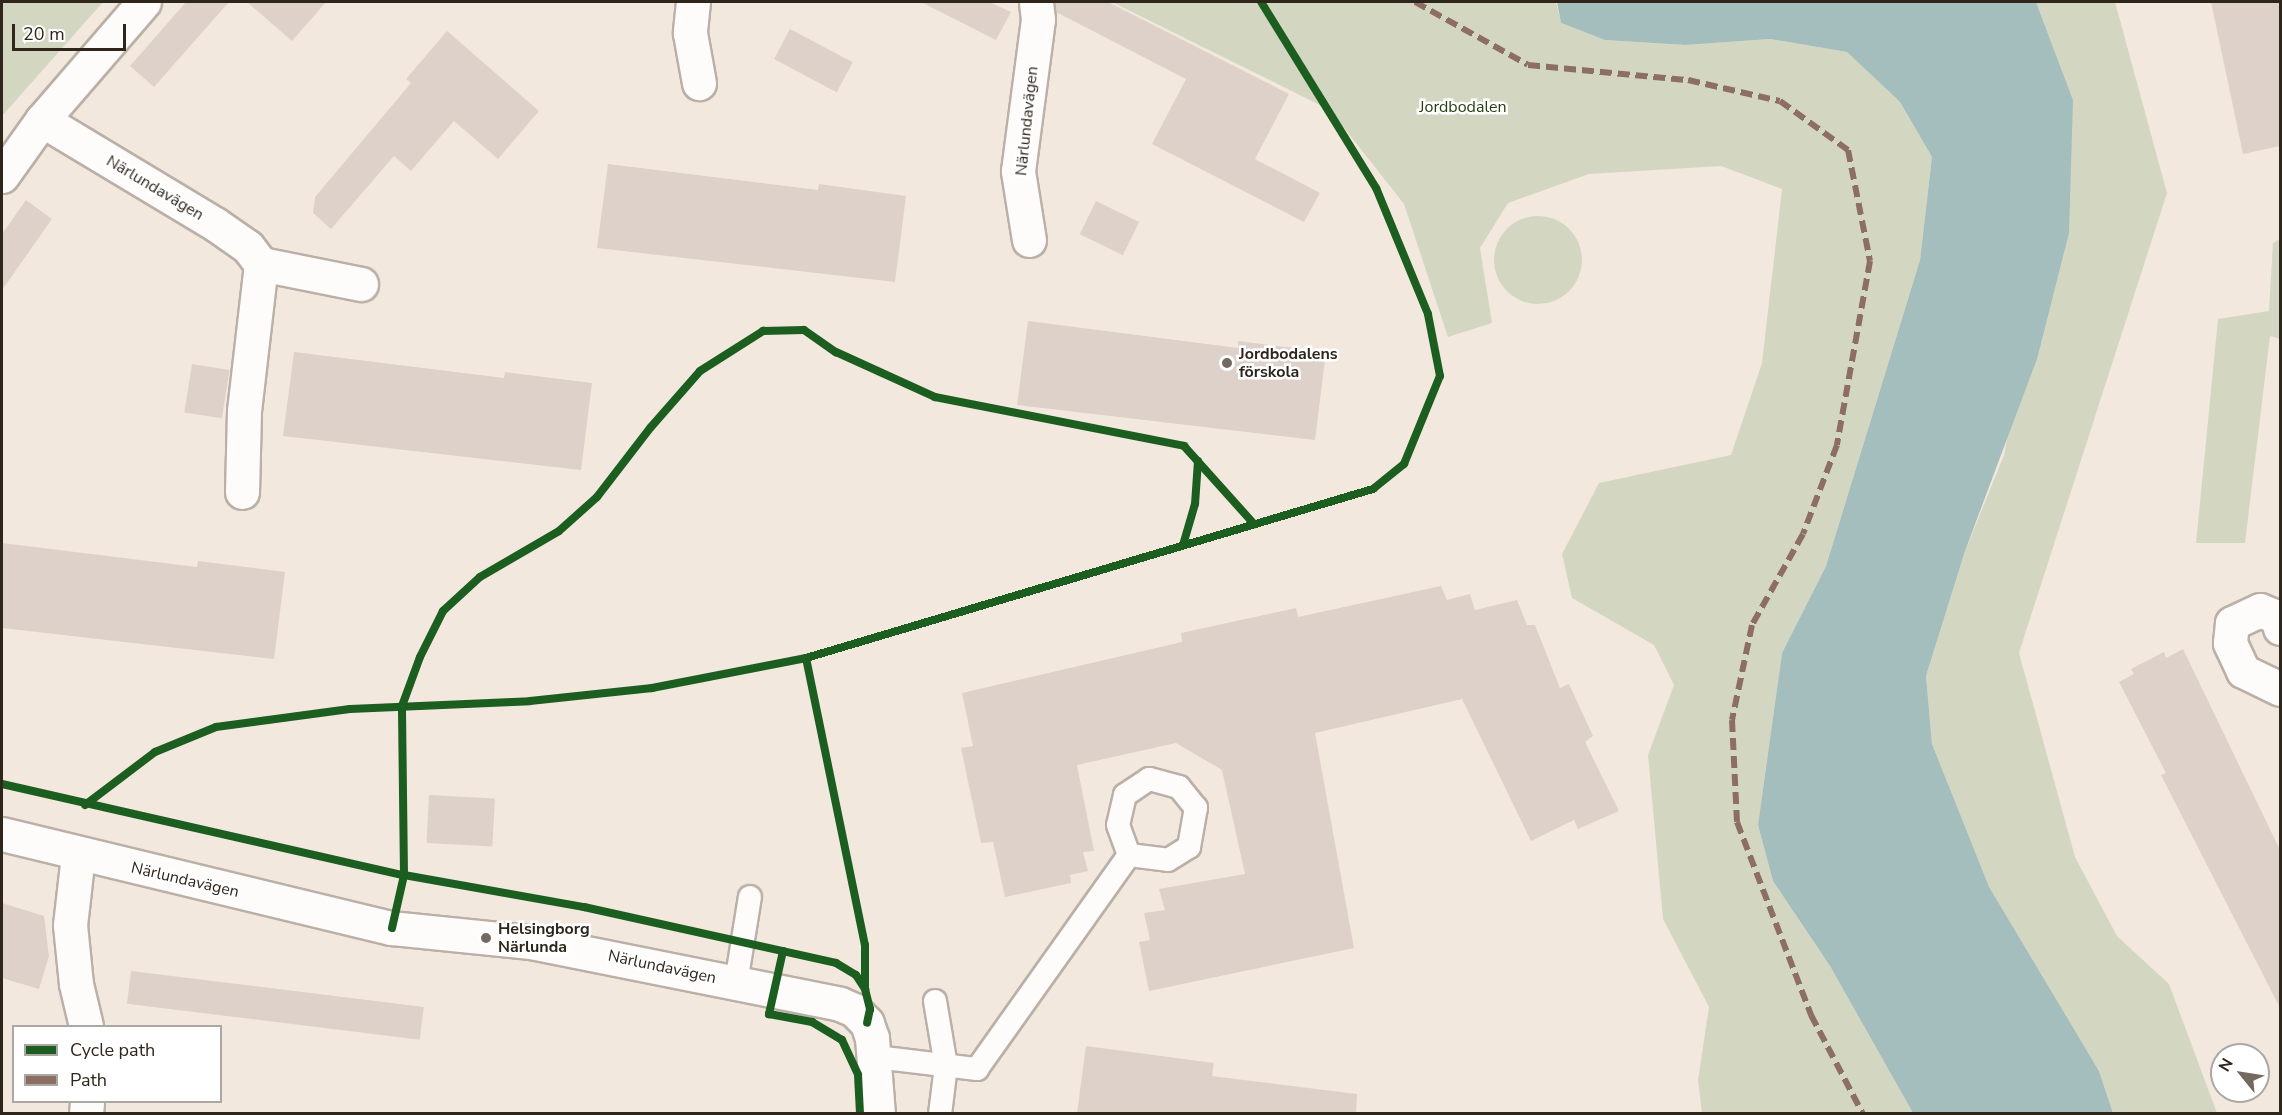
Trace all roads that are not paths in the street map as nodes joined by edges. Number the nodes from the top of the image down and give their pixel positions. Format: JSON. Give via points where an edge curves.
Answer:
{"nodes":[{"id":1,"x":144,"y":2,"type":"edge"},
{"id":2,"x":693,"y":2,"type":"edge"},
{"id":3,"x":1036,"y":2,"type":"edge"},
{"id":4,"x":699,"y":84,"type":"dead end"},
{"id":5,"x":42,"y":120,"type":"junction"},
{"id":6,"x":2,"y":176,"type":"edge"},
{"id":7,"x":1029,"y":240,"type":"dead end"},
{"id":8,"x":261,"y":264,"type":"junction"},
{"id":9,"x":361,"y":284,"type":"dead end"},
{"id":10,"x":242,"y":492,"type":"dead end"},
{"id":11,"x":2280,"y":628,"type":"edge"},
{"id":12,"x":2280,"y":689,"type":"edge"},
{"id":13,"x":2,"y":834,"type":"edge"},
{"id":14,"x":78,"y":855,"type":"junction"},
{"id":15,"x":1129,"y":855,"type":"dead end"},
{"id":16,"x":750,"y":897,"type":"dead end"},
{"id":17,"x":736,"y":983,"type":"junction"},
{"id":18,"x":935,"y":1001,"type":"dead end"},
{"id":19,"x":86,"y":1025,"type":"edge"},
{"id":20,"x":876,"y":1057,"type":"junction"},
{"id":21,"x":946,"y":1066,"type":"junction"},
{"id":22,"x":879,"y":1113,"type":"edge"},
{"id":23,"x":940,"y":1113,"type":"edge"}],
"edges":[{"from":1,"to":5,"type":"street"},
{"from":2,"to":4,"type":"street","via":[[690,33]]},
{"from":3,"to":7,"type":"street","name":"Närlundavägen","via":[[1038,19],[1018,171]]},
{"from":5,"to":6,"type":"street"},
{"from":5,"to":8,"type":"street","name":"Närlundavägen","via":[[215,224],[248,247]]},
{"from":8,"to":9,"type":"street"},
{"from":8,"to":10,"type":"street","via":[[244,411]]},
{"from":11,"to":12,"type":"street","via":[[2277,617],[2260,610],[2232,623],[2230,643],[2243,671]]},
{"from":13,"to":14,"type":"street","name":"Närlundavägen"},
{"from":14,"to":17,"type":"street","name":"Närlundavägen","via":[[392,928],[531,942]]},
{"from":14,"to":19,"type":"street","via":[[70,925],[76,984]]},
{"from":15,"to":21,"type":"lane","via":[[977,1069]]},
{"from":16,"to":17,"type":"lane"},
{"from":17,"to":20,"type":"street","name":"Närlundavägen","via":[[840,1004],[854,1011],[867,1023]]},
{"from":18,"to":21,"type":"lane"},
{"from":20,"to":21,"type":"lane"},
{"from":20,"to":22,"type":"street","name":"Närlundavägen"},
{"from":21,"to":23,"type":"lane"}]}
